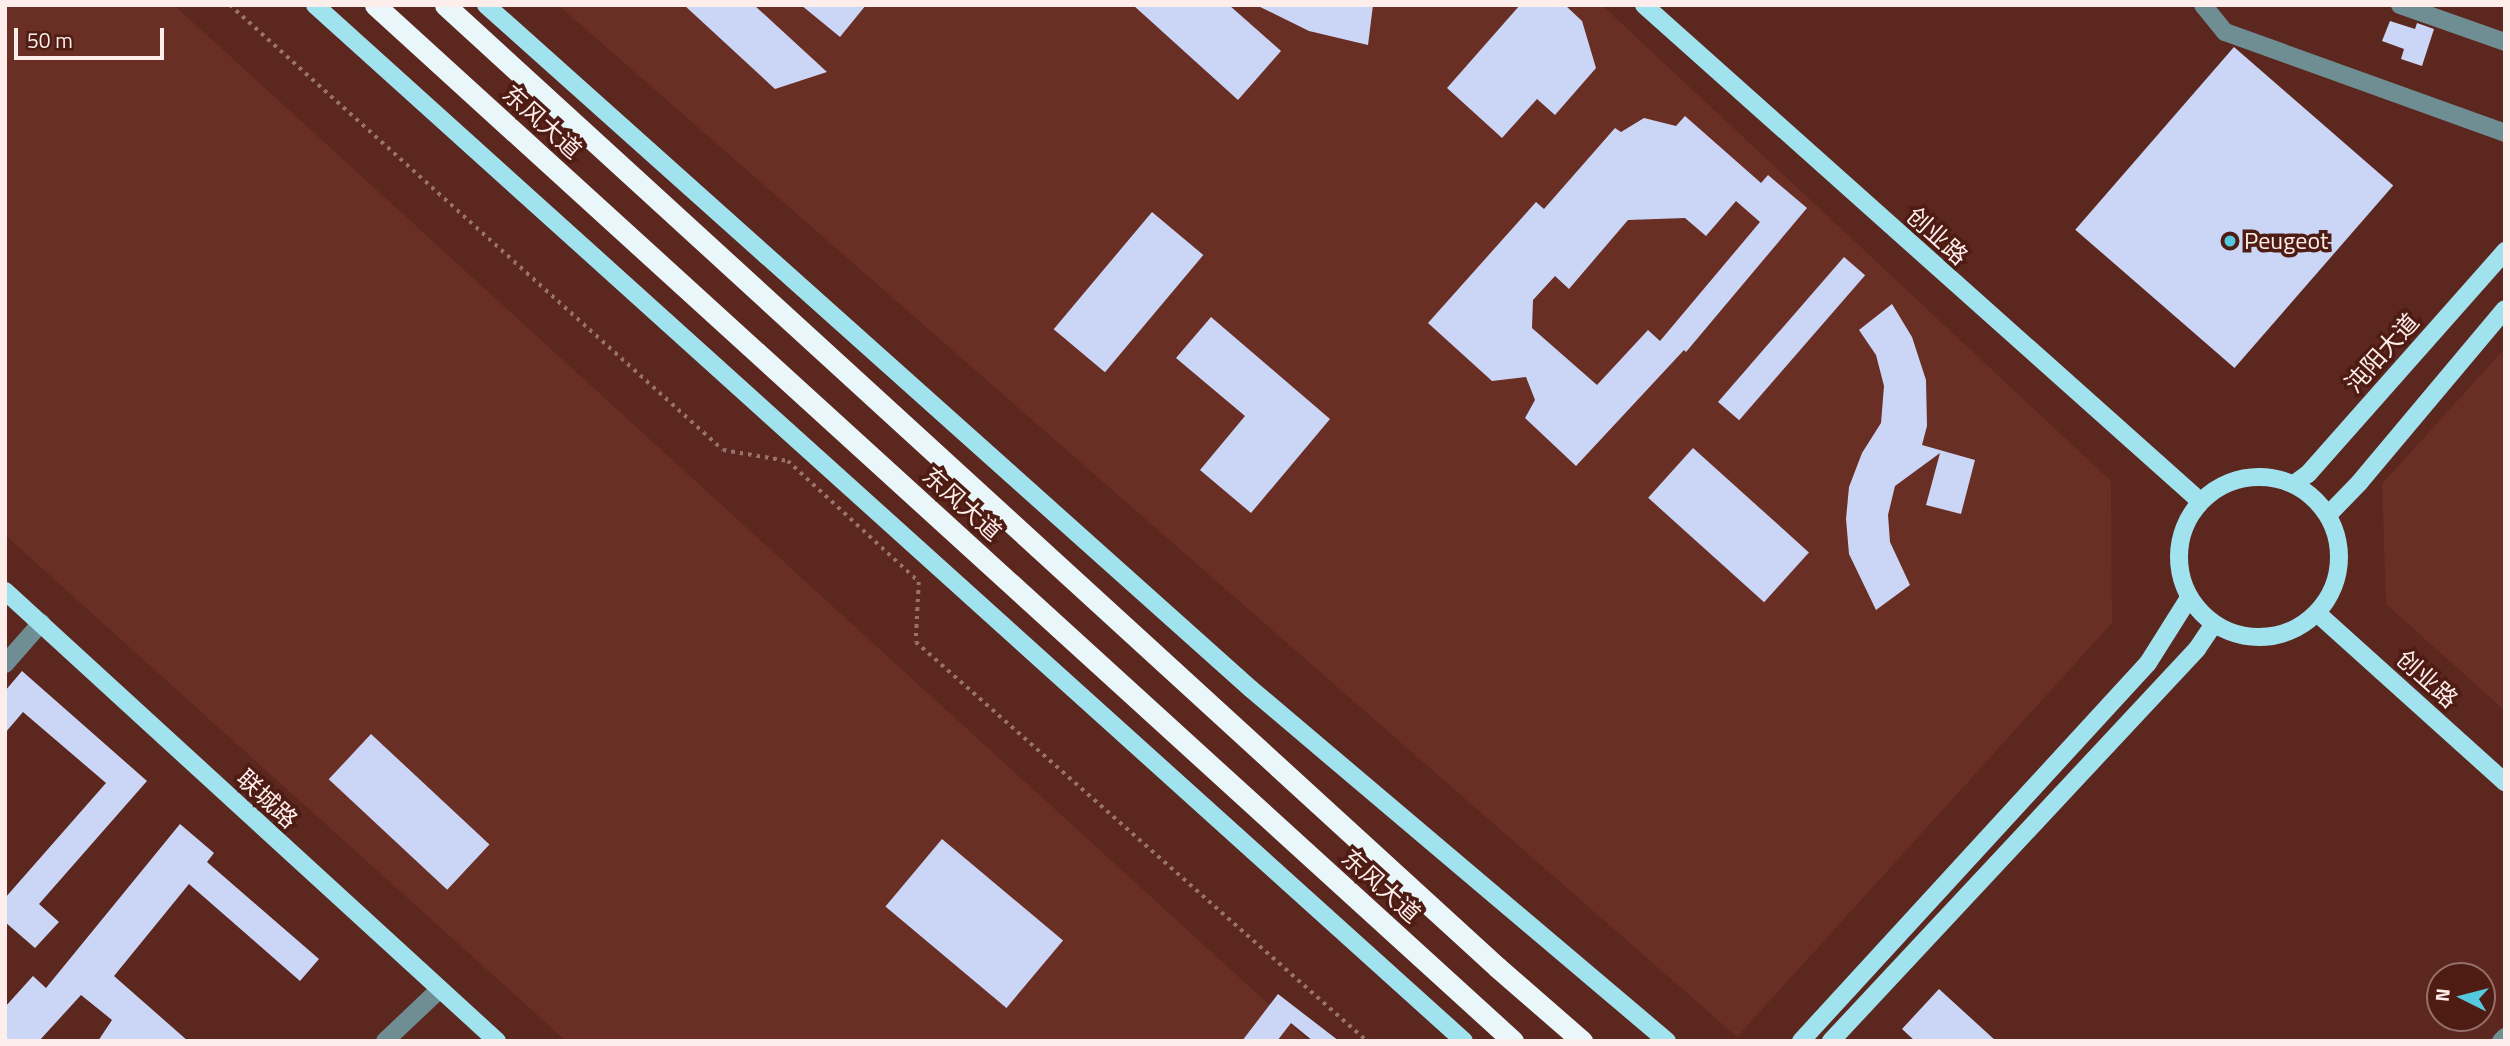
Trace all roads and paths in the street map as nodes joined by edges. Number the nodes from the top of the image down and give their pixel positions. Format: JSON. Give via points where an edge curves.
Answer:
{"nodes":[{"id":1,"x":230,"y":5,"type":"edge"},
{"id":2,"x":314,"y":5,"type":"edge"},
{"id":3,"x":375,"y":5,"type":"edge"},
{"id":4,"x":445,"y":5,"type":"edge"},
{"id":5,"x":486,"y":5,"type":"edge"},
{"id":6,"x":1643,"y":5,"type":"edge"},
{"id":7,"x":2203,"y":5,"type":"edge"},
{"id":8,"x":2400,"y":5,"type":"edge"},
{"id":9,"x":2505,"y":42,"type":"edge"},
{"id":10,"x":2505,"y":133,"type":"edge"},
{"id":11,"x":2505,"y":251,"type":"edge"},
{"id":12,"x":2505,"y":309,"type":"edge"},
{"id":13,"x":2294,"y":484,"type":"junction"},
{"id":14,"x":2200,"y":501,"type":"junction"},
{"id":15,"x":2328,"y":515,"type":"junction"},
{"id":16,"x":5,"y":591,"type":"edge"},
{"id":17,"x":2189,"y":598,"type":"junction"},
{"id":18,"x":2316,"y":613,"type":"junction"},
{"id":19,"x":41,"y":623,"type":"junction"},
{"id":20,"x":2214,"y":624,"type":"junction"},
{"id":21,"x":5,"y":664,"type":"edge"},
{"id":22,"x":2505,"y":782,"type":"edge"},
{"id":23,"x":439,"y":990,"type":"junction"},
{"id":24,"x":2505,"y":1037,"type":"edge"},
{"id":25,"x":386,"y":1041,"type":"edge"},
{"id":26,"x":402,"y":1041,"type":"edge"},
{"id":27,"x":497,"y":1041,"type":"edge"},
{"id":28,"x":1367,"y":1041,"type":"edge"},
{"id":29,"x":1464,"y":1041,"type":"edge"},
{"id":30,"x":1513,"y":1041,"type":"edge"},
{"id":31,"x":1581,"y":1041,"type":"edge"},
{"id":32,"x":1667,"y":1041,"type":"edge"},
{"id":33,"x":1801,"y":1041,"type":"edge"},
{"id":34,"x":1831,"y":1041,"type":"edge"},
{"id":35,"x":2501,"y":1041,"type":"edge"}],
"edges":[{"from":1,"to":28,"type":"path","via":[[723,450],[788,461],[919,582],[916,642]]},
{"from":2,"to":29,"type":"main road"},
{"from":3,"to":30,"type":"highway","name":"东风大道"},
{"from":4,"to":31,"type":"highway","name":"东风大道","bridge":true},
{"from":5,"to":32,"type":"main road","via":[[1251,689]]},
{"from":6,"to":14,"type":"main road","name":"创业路"},
{"from":7,"to":10,"type":"street","via":[[2225,32]]},
{"from":8,"to":9,"type":"street"},
{"from":11,"to":13,"type":"main road","name":"沌阳大道","via":[[2308,474]]},
{"from":12,"to":15,"type":"main road"},
{"from":13,"to":14,"type":"main road","via":[[2270,476],[2244,477],[2220,486]]},
{"from":13,"to":15,"type":"main road"},
{"from":14,"to":17,"type":"main road","via":[[2185,523],[2179,548],[2180,574]]},
{"from":15,"to":18,"type":"main road","via":[[2337,539],[2339,566],[2332,591]]},
{"from":16,"to":19,"type":"main road","name":"联城路"},
{"from":17,"to":20,"type":"main road"},
{"from":17,"to":33,"type":"main road","via":[[2148,663]]},
{"from":18,"to":20,"type":"main road","via":[[2294,629],[2267,637],[2239,635]]},
{"from":18,"to":22,"type":"main road","name":"创业路"},
{"from":19,"to":21,"type":"street"},
{"from":19,"to":23,"type":"main road","name":"联城路"},
{"from":20,"to":34,"type":"main road","via":[[2197,649]]},
{"from":23,"to":25,"type":"street"},
{"from":23,"to":26,"type":"street"},
{"from":23,"to":27,"type":"main road","name":"联城路"},
{"from":24,"to":35,"type":"street"}]}
